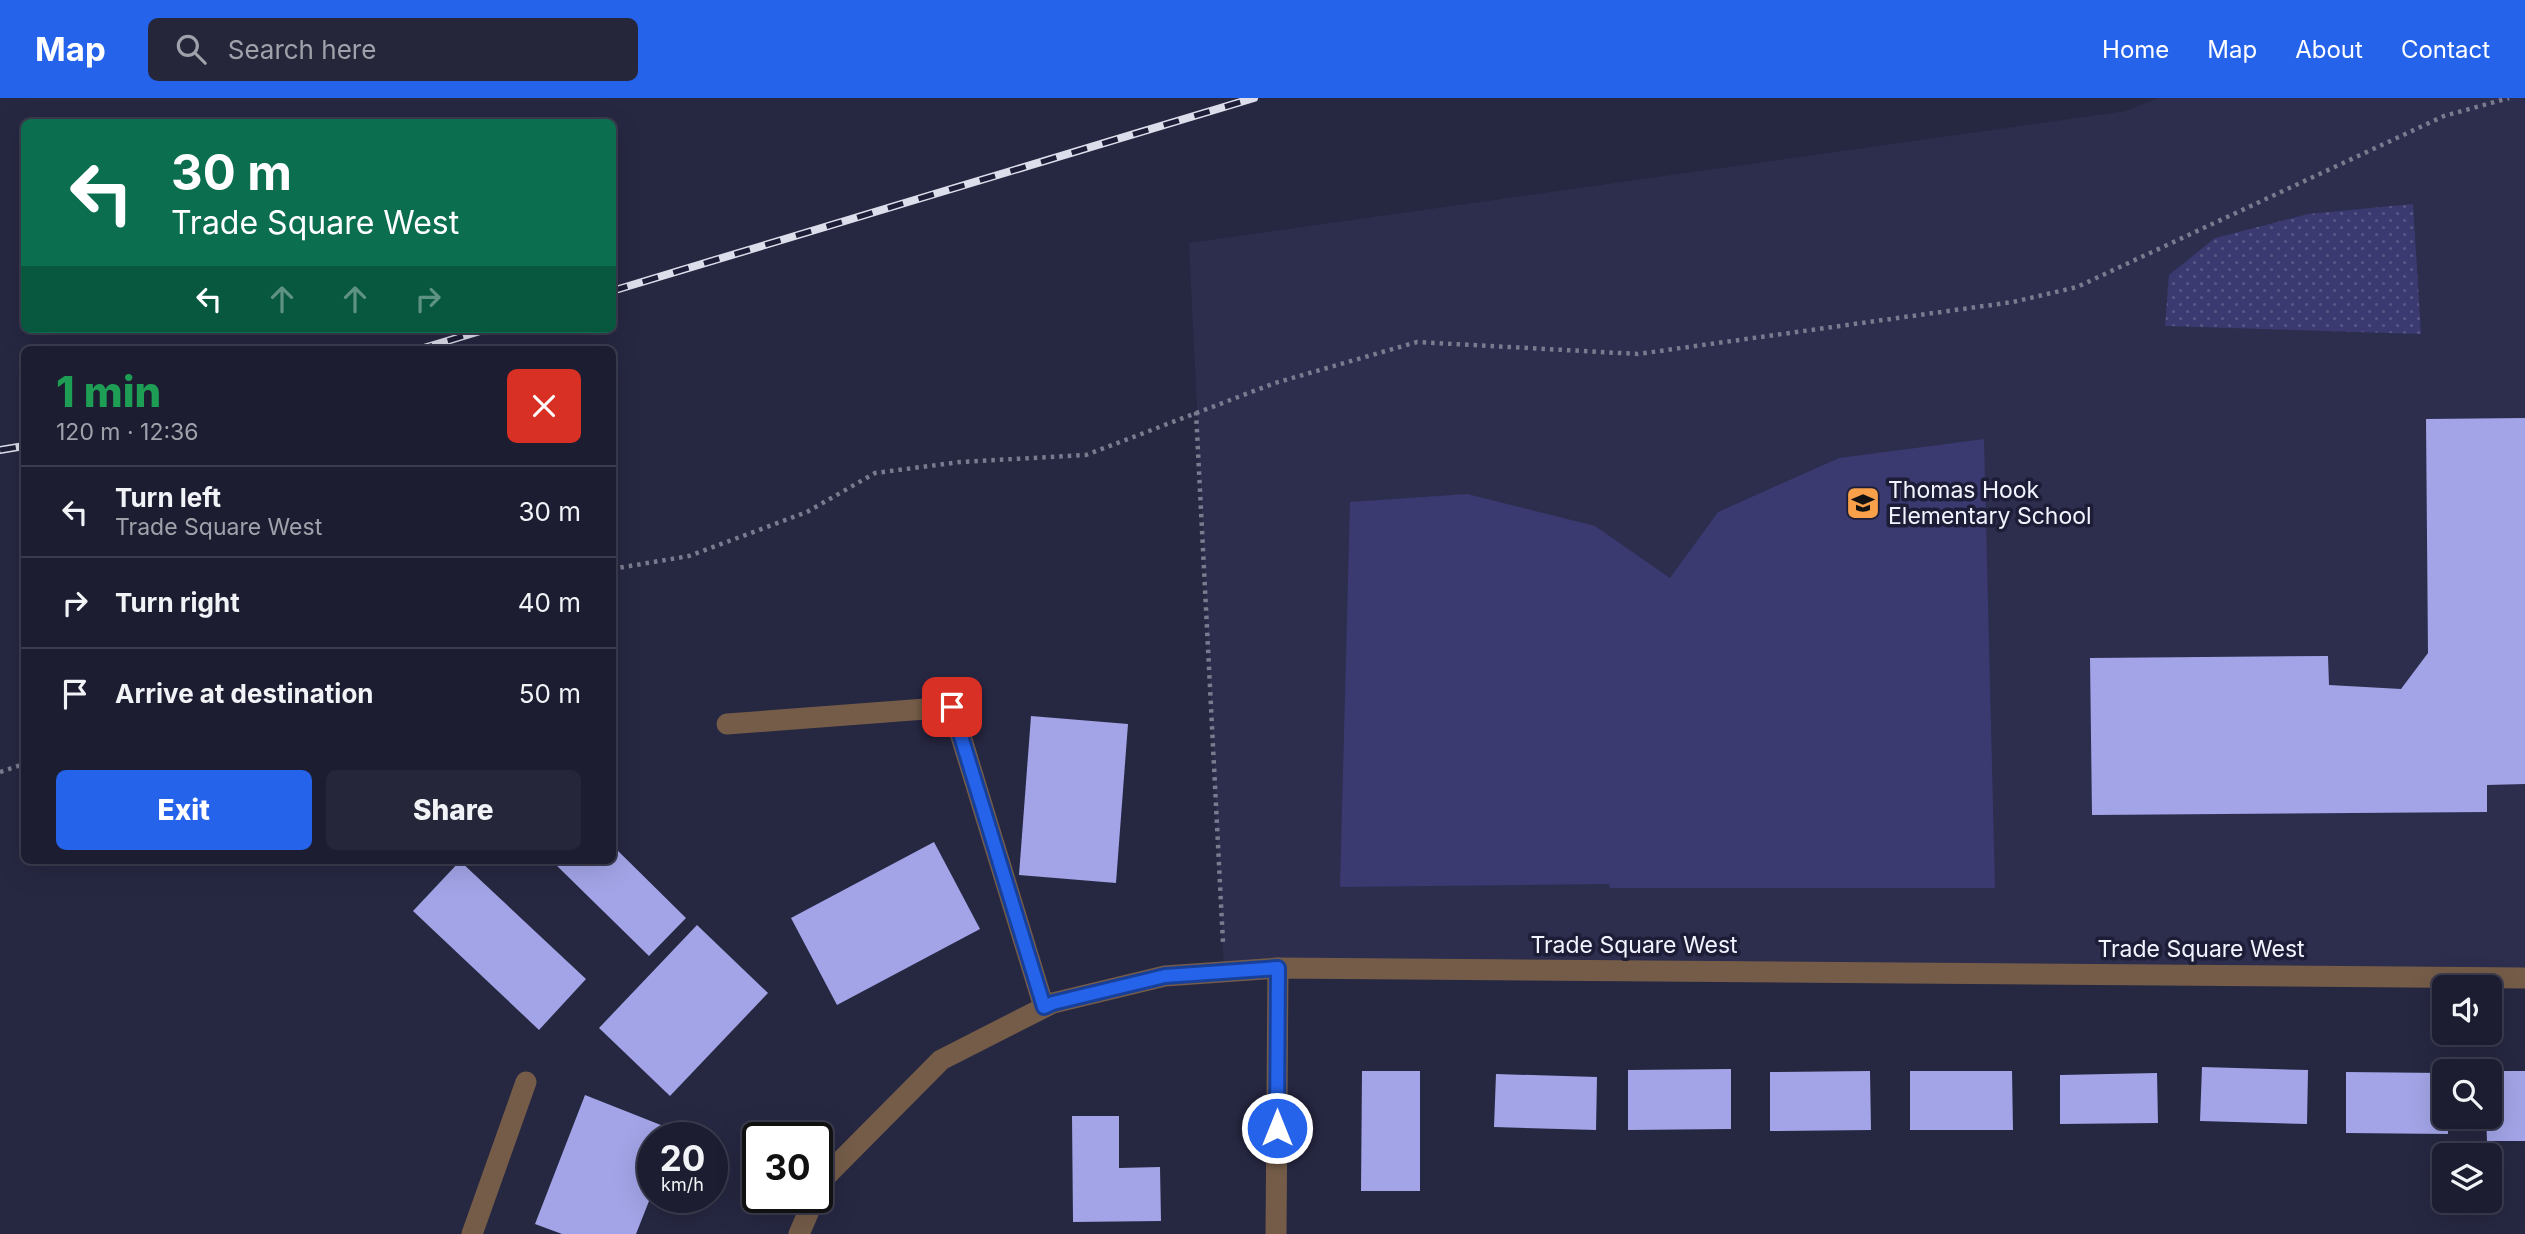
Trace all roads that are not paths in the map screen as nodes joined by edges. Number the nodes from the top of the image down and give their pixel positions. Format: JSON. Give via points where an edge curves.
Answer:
{"nodes":[{"id":1,"x":727,"y":724,"type":"dead end"},
{"id":2,"x":1278,"y":968,"type":"junction"},
{"id":3,"x":2525,"y":978,"type":"edge"},
{"id":4,"x":1044,"y":1007,"type":"junction"},
{"id":5,"x":526,"y":1082,"type":"dead end"},
{"id":6,"x":833,"y":1169,"type":"edge"},
{"id":7,"x":808,"y":1213,"type":"edge"},
{"id":8,"x":473,"y":1234,"type":"edge"},
{"id":9,"x":799,"y":1234,"type":"edge"},
{"id":10,"x":1276,"y":1234,"type":"edge"}],
"edges":[{"from":1,"to":4,"type":"street","via":[[952,707]]},
{"from":2,"to":3,"type":"street","name":"Trade Square West"},
{"from":2,"to":4,"type":"street","name":"Trade Square West","via":[[1165,976]]},
{"from":2,"to":10,"type":"street"},
{"from":4,"to":6,"type":"street","name":"Trade Square West","via":[[942,1060]]},
{"from":5,"to":8,"type":"street"},
{"from":7,"to":9,"type":"street"}]}
